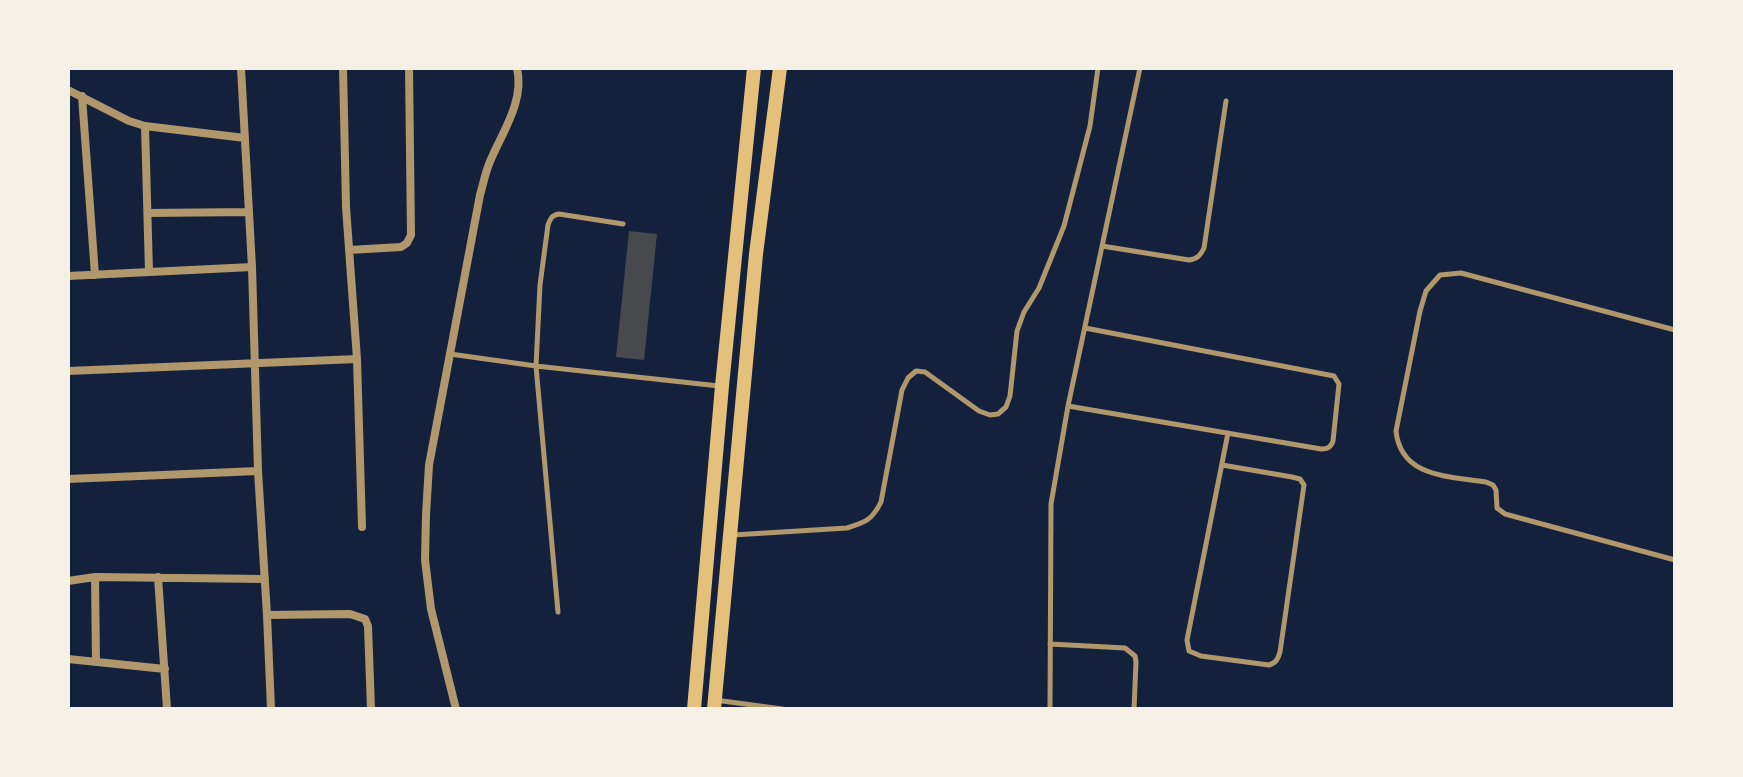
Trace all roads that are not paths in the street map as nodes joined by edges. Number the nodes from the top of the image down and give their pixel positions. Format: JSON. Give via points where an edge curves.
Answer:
{"nodes":[{"id":1,"x":241,"y":68,"type":"edge"},
{"id":2,"x":343,"y":68,"type":"edge"},
{"id":3,"x":754,"y":68,"type":"edge"},
{"id":4,"x":780,"y":68,"type":"edge"},
{"id":5,"x":1098,"y":68,"type":"edge"},
{"id":6,"x":1140,"y":68,"type":"edge"},
{"id":7,"x":412,"y":69,"type":"edge"},
{"id":8,"x":519,"y":70,"type":"edge"},
{"id":9,"x":68,"y":90,"type":"edge"},
{"id":10,"x":82,"y":96,"type":"junction"},
{"id":11,"x":1226,"y":101,"type":"dead end"},
{"id":12,"x":145,"y":126,"type":"junction"},
{"id":13,"x":245,"y":138,"type":"junction"},
{"id":14,"x":248,"y":212,"type":"junction"},
{"id":15,"x":148,"y":213,"type":"junction"},
{"id":16,"x":623,"y":224,"type":"dead end"},
{"id":17,"x":1102,"y":246,"type":"junction"},
{"id":18,"x":349,"y":250,"type":"junction"},
{"id":19,"x":252,"y":267,"type":"junction"},
{"id":20,"x":149,"y":272,"type":"junction"},
{"id":21,"x":95,"y":275,"type":"junction"},
{"id":22,"x":68,"y":276,"type":"edge"},
{"id":23,"x":1085,"y":328,"type":"junction"},
{"id":24,"x":1675,"y":330,"type":"edge"},
{"id":25,"x":450,"y":354,"type":"junction"},
{"id":26,"x":357,"y":359,"type":"junction"},
{"id":27,"x":255,"y":363,"type":"junction"},
{"id":28,"x":536,"y":366,"type":"junction"},
{"id":29,"x":68,"y":371,"type":"edge"},
{"id":30,"x":722,"y":386,"type":"junction"},
{"id":31,"x":1068,"y":406,"type":"junction"},
{"id":32,"x":1228,"y":433,"type":"junction"},
{"id":33,"x":1222,"y":465,"type":"junction"},
{"id":34,"x":258,"y":471,"type":"junction"},
{"id":35,"x":68,"y":479,"type":"edge"},
{"id":36,"x":362,"y":527,"type":"dead end"},
{"id":37,"x":730,"y":535,"type":"junction"},
{"id":38,"x":1675,"y":560,"type":"edge"},
{"id":39,"x":95,"y":577,"type":"junction"},
{"id":40,"x":158,"y":577,"type":"junction"},
{"id":41,"x":265,"y":579,"type":"junction"},
{"id":42,"x":68,"y":581,"type":"edge"},
{"id":43,"x":558,"y":612,"type":"dead end"},
{"id":44,"x":267,"y":615,"type":"junction"},
{"id":45,"x":1050,"y":644,"type":"junction"},
{"id":46,"x":68,"y":659,"type":"edge"},
{"id":47,"x":96,"y":662,"type":"junction"},
{"id":48,"x":165,"y":669,"type":"junction"},
{"id":49,"x":714,"y":705,"type":"edge"},
{"id":50,"x":167,"y":709,"type":"edge"},
{"id":51,"x":271,"y":709,"type":"edge"},
{"id":52,"x":371,"y":709,"type":"edge"},
{"id":53,"x":456,"y":709,"type":"edge"},
{"id":54,"x":694,"y":709,"type":"edge"},
{"id":55,"x":782,"y":709,"type":"edge"},
{"id":56,"x":1050,"y":709,"type":"edge"},
{"id":57,"x":1134,"y":709,"type":"edge"}],
"edges":[{"from":1,"to":13,"type":"street"},
{"from":2,"to":18,"type":"street"},
{"from":3,"to":30,"type":"main road"},
{"from":4,"to":37,"type":"main road","via":[[756,254]]},
{"from":5,"to":37,"type":"lane","via":[[1090,126],[1064,226],[1017,331],[1006,407],[998,414],[979,411],[916,371],[902,390],[874,517],[847,528]]},
{"from":6,"to":17,"type":"lane"},
{"from":7,"to":18,"type":"street","via":[[411,235],[401,247]]},
{"from":8,"to":25,"type":"street","via":[[513,108],[480,195]]},
{"from":9,"to":10,"type":"street"},
{"from":10,"to":12,"type":"street"},
{"from":10,"to":21,"type":"street"},
{"from":11,"to":17,"type":"lane","via":[[1201,255],[1189,260]]},
{"from":12,"to":13,"type":"street"},
{"from":12,"to":15,"type":"street"},
{"from":13,"to":14,"type":"street"},
{"from":14,"to":15,"type":"street"},
{"from":14,"to":19,"type":"street"},
{"from":15,"to":20,"type":"street"},
{"from":16,"to":28,"type":"lane","via":[[559,214],[550,219]]},
{"from":17,"to":23,"type":"lane"},
{"from":18,"to":26,"type":"street"},
{"from":19,"to":20,"type":"street"},
{"from":19,"to":27,"type":"street"},
{"from":20,"to":21,"type":"street"},
{"from":21,"to":22,"type":"street"},
{"from":23,"to":31,"type":"lane"},
{"from":23,"to":32,"type":"lane","via":[[1337,379],[1333,441],[1327,449]]},
{"from":24,"to":38,"type":"lane","via":[[1461,273],[1440,275],[1426,291],[1420,311],[1396,431],[1405,458],[1415,467],[1493,485],[1497,508],[1505,514]]},
{"from":25,"to":28,"type":"lane"},
{"from":25,"to":53,"type":"street","via":[[429,465],[425,560],[431,609]]},
{"from":26,"to":27,"type":"street"},
{"from":26,"to":36,"type":"street"},
{"from":27,"to":29,"type":"street"},
{"from":27,"to":34,"type":"street"},
{"from":28,"to":30,"type":"lane"},
{"from":28,"to":43,"type":"lane"},
{"from":30,"to":54,"type":"main road"},
{"from":31,"to":32,"type":"lane"},
{"from":31,"to":45,"type":"lane","via":[[1051,504]]},
{"from":32,"to":33,"type":"lane"},
{"from":33,"to":33,"type":"lane","via":[[1187,646],[1201,656],[1269,665],[1280,652],[1304,485],[1292,477]]},
{"from":34,"to":35,"type":"street"},
{"from":34,"to":41,"type":"street"},
{"from":37,"to":49,"type":"main road"},
{"from":39,"to":40,"type":"street"},
{"from":39,"to":42,"type":"street"},
{"from":39,"to":47,"type":"street"},
{"from":40,"to":41,"type":"street"},
{"from":40,"to":48,"type":"street"},
{"from":41,"to":44,"type":"street"},
{"from":44,"to":51,"type":"street"},
{"from":44,"to":52,"type":"street","via":[[350,614],[365,619]]},
{"from":45,"to":56,"type":"lane"},
{"from":45,"to":57,"type":"lane","via":[[1131,651],[1136,662]]},
{"from":46,"to":47,"type":"street"},
{"from":47,"to":48,"type":"street"},
{"from":48,"to":50,"type":"street"},
{"from":49,"to":55,"type":"lane"}]}
